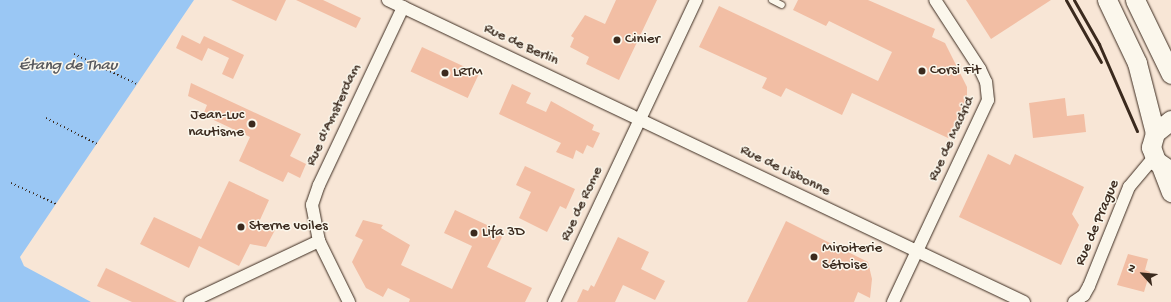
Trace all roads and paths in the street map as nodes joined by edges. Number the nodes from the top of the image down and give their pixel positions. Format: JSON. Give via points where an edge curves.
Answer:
{"nodes":[{"id":1,"x":388,"y":0,"type":"edge"},
{"id":2,"x":696,"y":0,"type":"edge"},
{"id":3,"x":772,"y":0,"type":"edge"},
{"id":4,"x":935,"y":0,"type":"edge"},
{"id":5,"x":1107,"y":0,"type":"edge"},
{"id":6,"x":1135,"y":0,"type":"edge"},
{"id":7,"x":782,"y":5,"type":"dead end"},
{"id":8,"x":403,"y":7,"type":"junction"},
{"id":9,"x":74,"y":54,"type":"dead end"},
{"id":10,"x":1171,"y":74,"type":"edge"},
{"id":11,"x":137,"y":84,"type":"dead end"},
{"id":12,"x":46,"y":118,"type":"dead end"},
{"id":13,"x":640,"y":119,"type":"junction"},
{"id":14,"x":1171,"y":120,"type":"edge"},
{"id":15,"x":1154,"y":132,"type":"junction"},
{"id":16,"x":97,"y":144,"type":"dead end"},
{"id":17,"x":1162,"y":165,"type":"edge"},
{"id":18,"x":11,"y":183,"type":"dead end"},
{"id":19,"x":1171,"y":192,"type":"edge"},
{"id":20,"x":56,"y":204,"type":"dead end"},
{"id":21,"x":319,"y":241,"type":"junction"},
{"id":22,"x":916,"y":252,"type":"junction"},
{"id":23,"x":190,"y":302,"type":"edge"},
{"id":24,"x":349,"y":302,"type":"edge"},
{"id":25,"x":554,"y":302,"type":"edge"},
{"id":26,"x":893,"y":302,"type":"edge"},
{"id":27,"x":1024,"y":302,"type":"edge"},
{"id":28,"x":1074,"y":302,"type":"edge"}],
"edges":[{"from":1,"to":8,"type":"street","name":"Rue de Berlin"},
{"from":2,"to":13,"type":"street","name":"Rue de Rome"},
{"from":3,"to":7,"type":"lane"},
{"from":4,"to":22,"type":"street","name":"Rue de Madrid","via":[[980,69],[986,82],[988,100]]},
{"from":5,"to":15,"type":"main road","via":[[1137,63]]},
{"from":6,"to":10,"type":"main road"},
{"from":8,"to":13,"type":"street","name":"Rue de Berlin"},
{"from":8,"to":21,"type":"street","name":"Rue d'Amsterdam","via":[[319,185],[312,213]]},
{"from":9,"to":11,"type":"path"},
{"from":12,"to":16,"type":"path"},
{"from":13,"to":22,"type":"street","name":"Rue de Lisbonne"},
{"from":13,"to":25,"type":"street","name":"Rue de Rome"},
{"from":14,"to":15,"type":"main road"},
{"from":15,"to":17,"type":"main road","via":[[1151,147]]},
{"from":17,"to":19,"type":"main road"},
{"from":17,"to":28,"type":"street","name":"Rue de Prague","via":[[1129,187],[1089,286],[1084,295]]},
{"from":18,"to":20,"type":"path"},
{"from":21,"to":23,"type":"street"},
{"from":21,"to":24,"type":"street","name":"Rue d'Amsterdam"},
{"from":22,"to":26,"type":"street","name":"Rue de Madrid"},
{"from":22,"to":27,"type":"street"}]}
